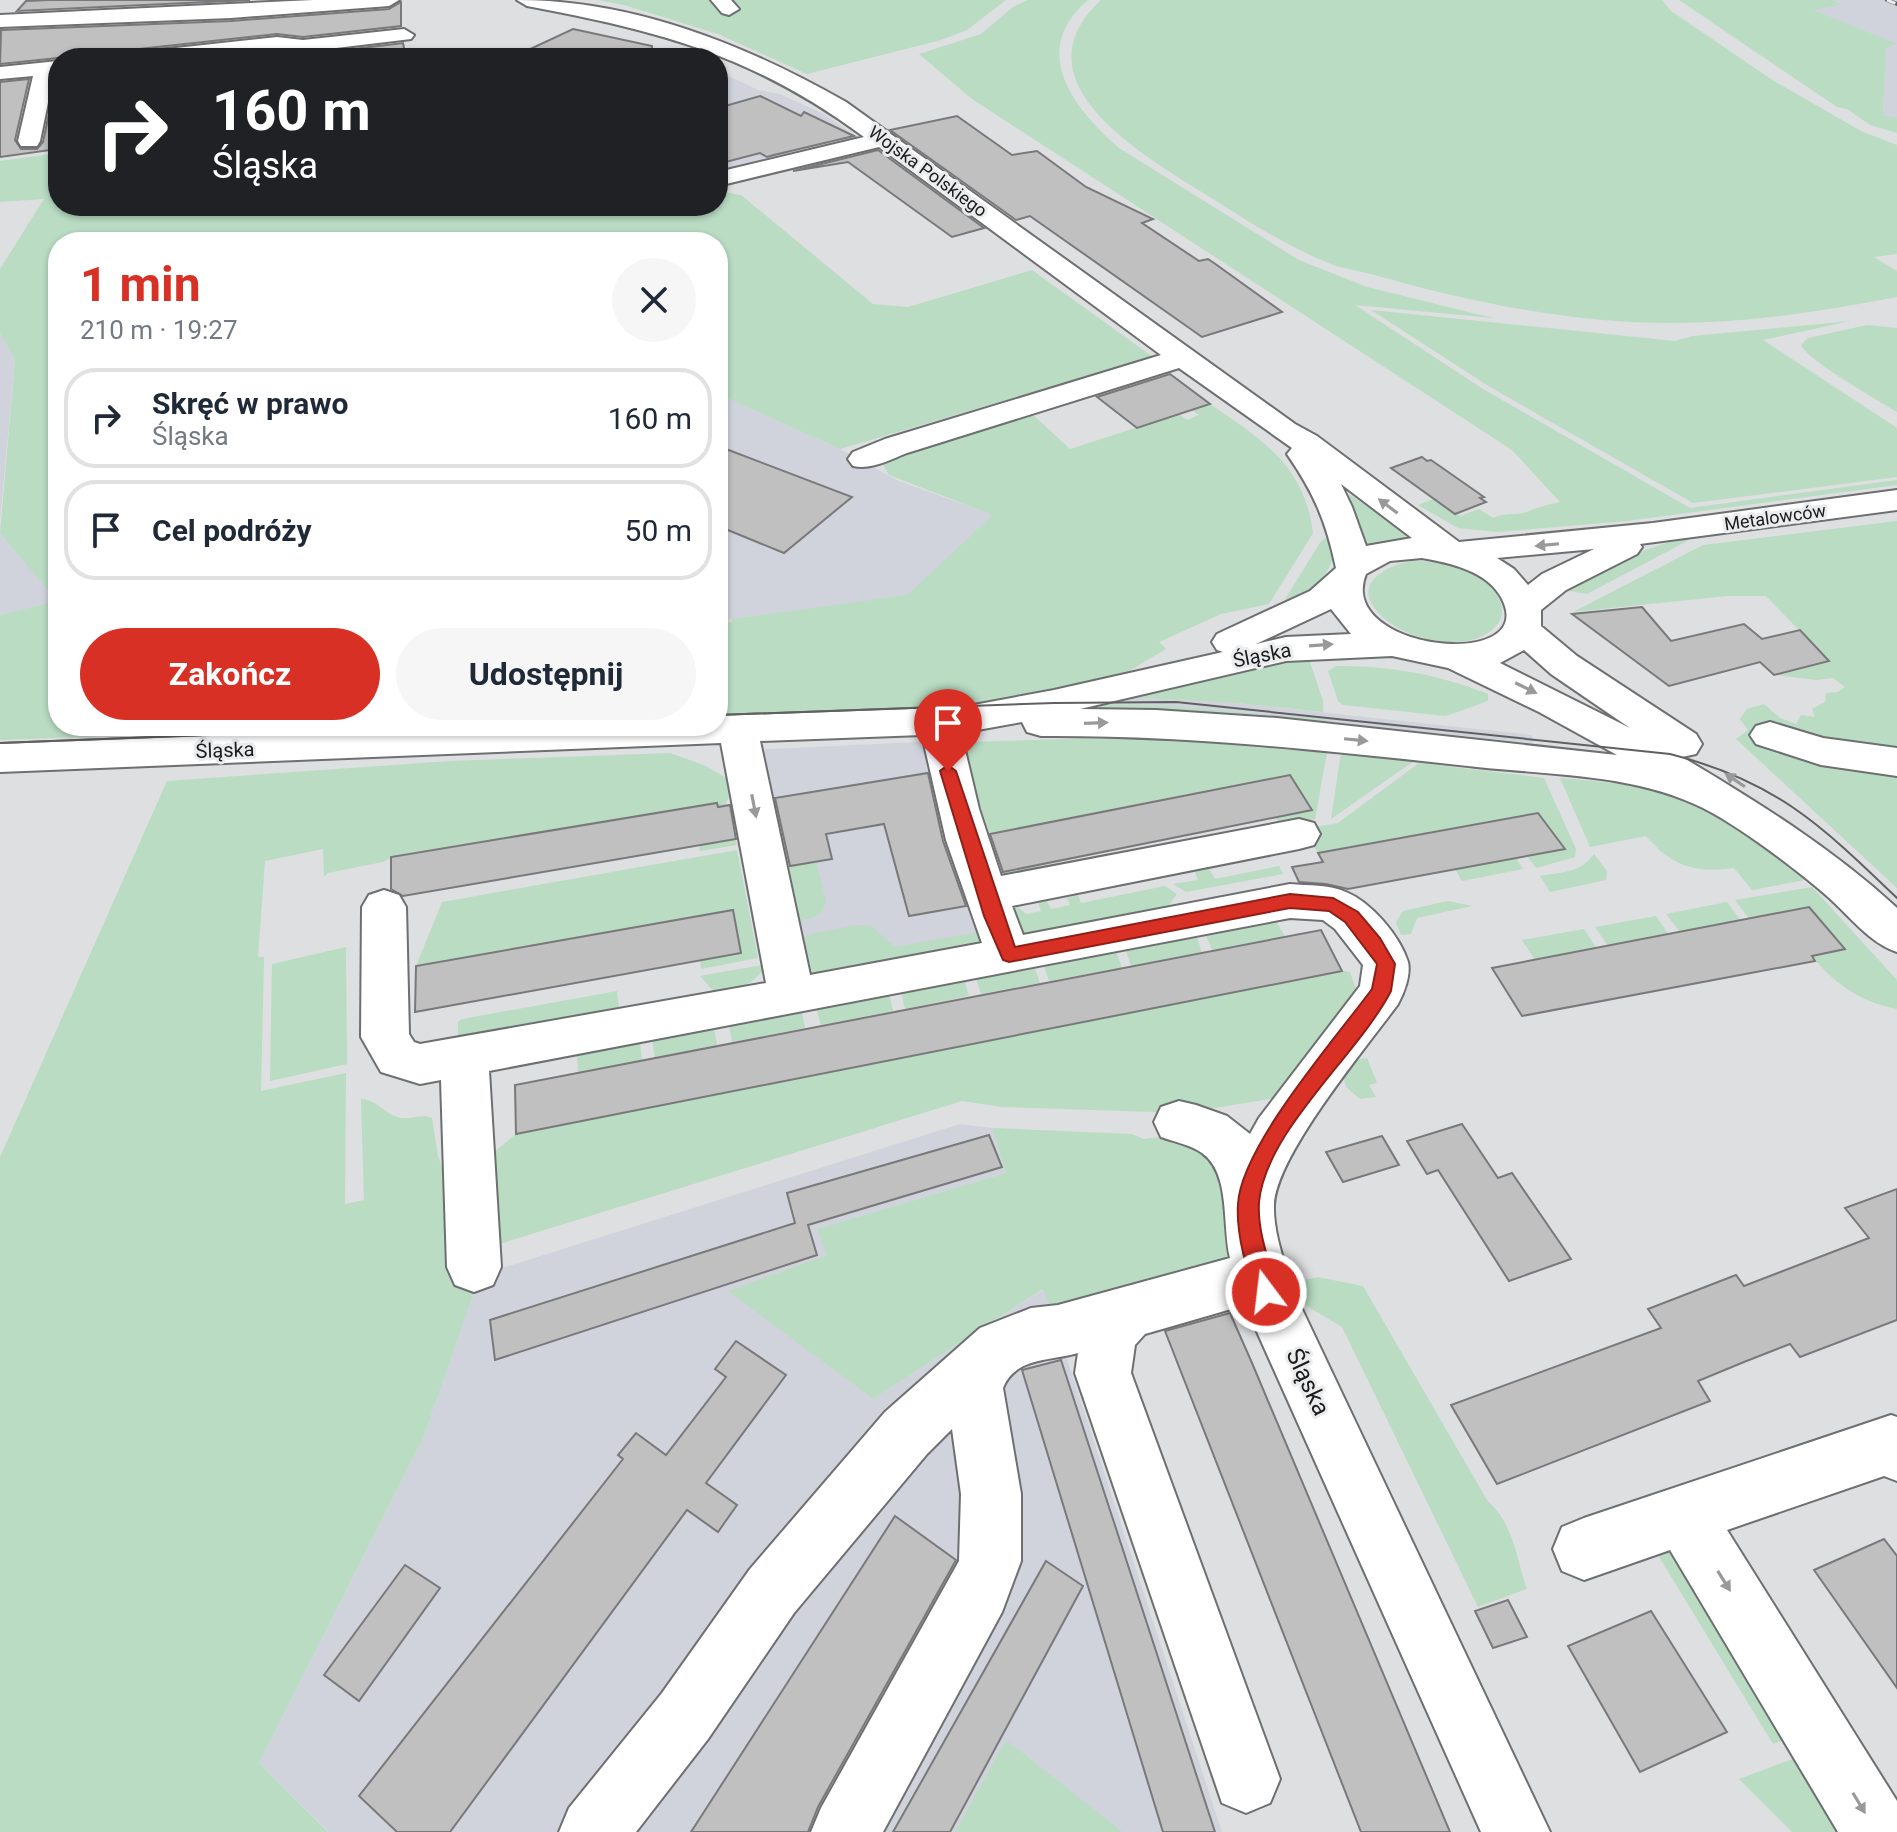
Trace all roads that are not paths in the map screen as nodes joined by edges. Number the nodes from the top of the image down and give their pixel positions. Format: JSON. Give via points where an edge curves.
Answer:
{"nodes":[{"id":1,"x":527,"y":0,"type":"edge"},
{"id":2,"x":615,"y":0,"type":"edge"},
{"id":3,"x":382,"y":1,"type":"edge"},
{"id":4,"x":606,"y":1,"type":"edge"},
{"id":5,"x":337,"y":2,"type":"edge"},
{"id":6,"x":0,"y":21,"type":"edge"},
{"id":7,"x":231,"y":48,"type":"edge"},
{"id":8,"x":722,"y":48,"type":"edge"},
{"id":9,"x":728,"y":51,"type":"edge"},
{"id":10,"x":48,"y":67,"type":"edge"},
{"id":11,"x":0,"y":73,"type":"edge"},
{"id":12,"x":48,"y":74,"type":"edge"},
{"id":13,"x":38,"y":92,"type":"junction"},
{"id":14,"x":13,"y":95,"type":"dead end"},
{"id":15,"x":48,"y":139,"type":"edge"},
{"id":16,"x":884,"y":139,"type":"junction"},
{"id":17,"x":29,"y":141,"type":"junction"},
{"id":18,"x":0,"y":145,"type":"edge"},
{"id":19,"x":728,"y":177,"type":"edge"},
{"id":20,"x":1185,"y":357,"type":"junction"},
{"id":21,"x":1284,"y":431,"type":"junction"},
{"id":22,"x":864,"y":459,"type":"dead end"},
{"id":23,"x":1897,"y":500,"type":"edge"},
{"id":24,"x":1653,"y":533,"type":"junction"},
{"id":25,"x":1451,"y":552,"type":"junction"},
{"id":26,"x":1349,"y":574,"type":"junction"},
{"id":27,"x":1523,"y":618,"type":"junction"},
{"id":28,"x":1392,"y":644,"type":"junction"},
{"id":29,"x":1455,"y":657,"type":"junction"},
{"id":30,"x":1134,"y":682,"type":"junction"},
{"id":31,"x":951,"y":720,"type":"junction"},
{"id":32,"x":728,"y":730,"type":"edge"},
{"id":33,"x":738,"y":730,"type":"junction"},
{"id":34,"x":1770,"y":735,"type":"dead end"},
{"id":35,"x":479,"y":736,"type":"edge"},
{"id":36,"x":0,"y":758,"type":"edge"},
{"id":37,"x":1897,"y":762,"type":"edge"},
{"id":38,"x":1715,"y":797,"type":"junction"},
{"id":39,"x":1299,"y":834,"type":"dead end"},
{"id":40,"x":987,"y":895,"type":"junction"},
{"id":41,"x":384,"y":907,"type":"dead end"},
{"id":42,"x":1897,"y":928,"type":"edge"},
{"id":43,"x":1897,"y":935,"type":"edge"},
{"id":44,"x":1009,"y":955,"type":"junction"},
{"id":45,"x":792,"y":997,"type":"junction"},
{"id":46,"x":464,"y":1056,"type":"junction"},
{"id":47,"x":1179,"y":1122,"type":"dead end"},
{"id":48,"x":1250,"y":1198,"type":"junction"},
{"id":49,"x":474,"y":1267,"type":"dead end"},
{"id":50,"x":1262,"y":1275,"type":"junction"},
{"id":51,"x":1127,"y":1314,"type":"junction"},
{"id":52,"x":986,"y":1359,"type":"junction"},
{"id":53,"x":1895,"y":1446,"type":"edge"},
{"id":54,"x":1683,"y":1515,"type":"junction"},
{"id":55,"x":1584,"y":1549,"type":"dead end"},
{"id":56,"x":1246,"y":1779,"type":"dead end"},
{"id":57,"x":593,"y":1832,"type":"edge"},
{"id":58,"x":845,"y":1832,"type":"edge"},
{"id":59,"x":1516,"y":1832,"type":"edge"},
{"id":60,"x":1877,"y":1832,"type":"edge"}],
"edges":[{"from":1,"to":8,"type":"street","name":"Wojska Polskiego","via":[[655,27]]},
{"from":2,"to":4,"type":"street"},
{"from":3,"to":5,"type":"street"},
{"from":3,"to":7,"type":"street","via":[[411,41]]},
{"from":5,"to":6,"type":"street"},
{"from":9,"to":16,"type":"street","name":"Wojska Polskiego","via":[[807,89]]},
{"from":10,"to":11,"type":"street"},
{"from":12,"to":13,"type":"street"},
{"from":13,"to":14,"type":"street"},
{"from":13,"to":17,"type":"street"},
{"from":15,"to":17,"type":"street"},
{"from":16,"to":19,"type":"street"},
{"from":16,"to":20,"type":"street","name":"Wojska Polskiego"},
{"from":17,"to":18,"type":"street"},
{"from":20,"to":21,"type":"street","name":"Wojska Polskiego"},
{"from":20,"to":22,"type":"street"},
{"from":25,"to":21,"type":"street","name":"Wojska Polskiego","one_way":true},
{"from":21,"to":26,"type":"street","name":"Wojska Polskiego","via":[[1329,488],[1345,531]]},
{"from":23,"to":24,"type":"street","name":"Metalowców"},
{"from":24,"to":25,"type":"street","name":"Metalowców","one_way":true},
{"from":24,"to":27,"type":"street","via":[[1554,582]]},
{"from":25,"to":26,"type":"street","via":[[1394,549],[1370,556]]},
{"from":25,"to":27,"type":"street","via":[[1499,574],[1515,589]]},
{"from":26,"to":28,"type":"street","via":[[1343,595],[1348,608],[1373,634]]},
{"from":26,"to":30,"type":"street","name":"Śląska","via":[[1323,599],[1294,614]]},
{"from":27,"to":29,"type":"street","via":[[1506,644]]},
{"from":42,"to":27,"type":"street","one_way":true,"via":[[1851,877],[1765,800],[1564,665]]},
{"from":28,"to":29,"type":"street"},
{"from":30,"to":28,"type":"street","name":"Śląska","one_way":true,"via":[[1286,649]]},
{"from":29,"to":38,"type":"street","one_way":true,"via":[[1530,689]]},
{"from":30,"to":31,"type":"street","name":"Śląska","via":[[1054,703]]},
{"from":31,"to":33,"type":"street","name":"Śląska"},
{"from":31,"to":38,"type":"street","one_way":true,"via":[[1153,723],[1320,736],[1647,772]]},
{"from":31,"to":40,"type":"street","via":[[948,771]]},
{"from":32,"to":33,"type":"street","name":"Śląska"},
{"from":33,"to":45,"type":"street","one_way":true},
{"from":34,"to":37,"type":"street","via":[[1821,751]]},
{"from":35,"to":36,"type":"street","name":"Śląska"},
{"from":38,"to":43,"type":"street","via":[[1830,875]]},
{"from":39,"to":40,"type":"street"},
{"from":40,"to":44,"type":"street"},
{"from":41,"to":46,"type":"street","name":"Śląska","via":[[384,1018],[391,1050],[398,1058],[420,1064]]},
{"from":44,"to":45,"type":"street","name":"Śląska"},
{"from":44,"to":48,"type":"street","name":"Śląska","via":[[1290,901],[1333,904],[1357,923],[1386,964],[1382,991],[1277,1133],[1254,1176]]},
{"from":45,"to":46,"type":"street","name":"Śląska"},
{"from":46,"to":49,"type":"street"},
{"from":47,"to":48,"type":"street","via":[[1214,1132],[1229,1144],[1246,1170]]},
{"from":48,"to":50,"type":"street","name":"Śląska","via":[[1252,1239]]},
{"from":50,"to":51,"type":"street"},
{"from":50,"to":59,"type":"street","name":"Śląska"},
{"from":51,"to":52,"type":"street","via":[[1031,1335]]},
{"from":51,"to":56,"type":"street","via":[[1109,1334],[1103,1373]]},
{"from":52,"to":57,"type":"street","via":[[906,1433],[782,1580]]},
{"from":52,"to":58,"type":"street","via":[[975,1388],[991,1494],[990,1561],[980,1590]]},
{"from":53,"to":54,"type":"street"},
{"from":54,"to":55,"type":"street"},
{"from":54,"to":60,"type":"street","one_way":true}]}
